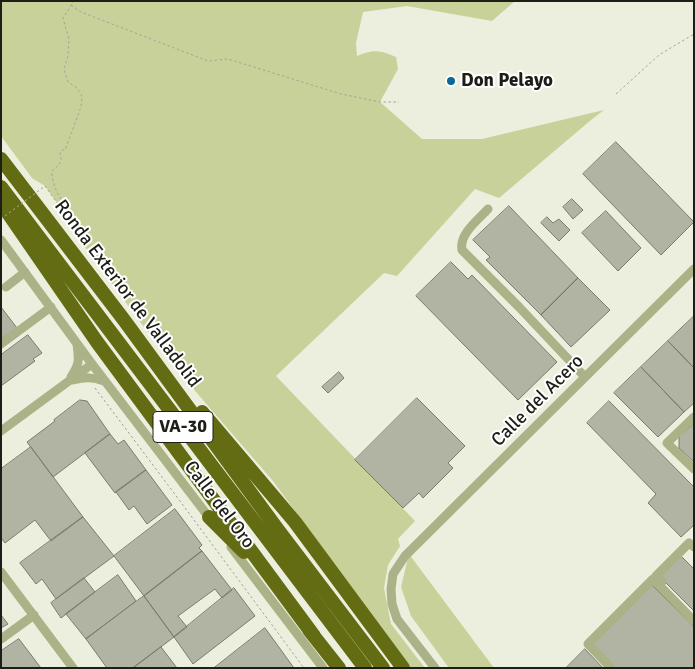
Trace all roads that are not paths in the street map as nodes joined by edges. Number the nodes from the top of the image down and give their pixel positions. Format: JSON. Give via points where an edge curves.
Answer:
{"nodes":[{"id":1,"x":1,"y":159,"type":"edge"},
{"id":2,"x":1,"y":187,"type":"edge"},
{"id":3,"x":1,"y":203,"type":"edge"},
{"id":4,"x":488,"y":209,"type":"dead end"},
{"id":5,"x":1,"y":240,"type":"edge"},
{"id":6,"x":694,"y":269,"type":"edge"},
{"id":7,"x":25,"y":272,"type":"junction"},
{"id":8,"x":6,"y":287,"type":"dead end"},
{"id":9,"x":51,"y":307,"type":"junction"},
{"id":10,"x":124,"y":320,"type":"junction"},
{"id":11,"x":1,"y":344,"type":"edge"},
{"id":12,"x":77,"y":344,"type":"junction"},
{"id":13,"x":92,"y":364,"type":"junction"},
{"id":14,"x":585,"y":377,"type":"junction"},
{"id":15,"x":68,"y":381,"type":"junction"},
{"id":16,"x":106,"y":382,"type":"junction"},
{"id":17,"x":694,"y":417,"type":"edge"},
{"id":18,"x":1,"y":431,"type":"edge"},
{"id":19,"x":694,"y":469,"type":"edge"},
{"id":20,"x":209,"y":518,"type":"junction"},
{"id":21,"x":694,"y":548,"type":"edge"},
{"id":22,"x":1,"y":572,"type":"edge"},
{"id":23,"x":694,"y":614,"type":"edge"},
{"id":24,"x":34,"y":615,"type":"junction"},
{"id":25,"x":694,"y":621,"type":"edge"},
{"id":26,"x":314,"y":636,"type":"junction"},
{"id":27,"x":1,"y":639,"type":"edge"},
{"id":28,"x":74,"y":668,"type":"edge"},
{"id":29,"x":323,"y":668,"type":"edge"},
{"id":30,"x":339,"y":668,"type":"edge"},
{"id":31,"x":365,"y":668,"type":"edge"},
{"id":32,"x":384,"y":668,"type":"edge"},
{"id":33,"x":403,"y":668,"type":"edge"},
{"id":34,"x":435,"y":668,"type":"edge"},
{"id":35,"x":611,"y":668,"type":"edge"}],
"edges":[{"from":1,"to":10,"type":"highway","name":"Ronda Exterior de Valladolid","number":"VA-30"},
{"from":2,"to":31,"type":"highway","name":"Ronda Exterior de Valladolid","number":"VA-30"},
{"from":3,"to":26,"type":"highway","via":[[97,342]]},
{"from":4,"to":14,"type":"street","via":[[467,232],[461,242],[462,250]]},
{"from":5,"to":7,"type":"street","name":"Calle del Oro"},
{"from":6,"to":14,"type":"street","name":"Calle del Acero"},
{"from":7,"to":8,"type":"street"},
{"from":7,"to":9,"type":"street","name":"Calle del Oro"},
{"from":9,"to":11,"type":"street"},
{"from":9,"to":12,"type":"street","name":"Calle del Oro"},
{"from":10,"to":32,"type":"highway","name":"Ronda Exterior de Valladolid","number":"VA-30"},
{"from":10,"to":33,"type":"highway","via":[[295,522]]},
{"from":12,"to":13,"type":"street","name":"Calle del Oro"},
{"from":12,"to":15,"type":"street","via":[[79,359]]},
{"from":13,"to":15,"type":"street"},
{"from":13,"to":16,"type":"street","name":"Calle del Oro"},
{"from":14,"to":34,"type":"street","name":"Calle del Acero","via":[[405,556],[393,574],[392,604],[397,619]]},
{"from":15,"to":16,"type":"street","via":[[94,377]]},
{"from":15,"to":18,"type":"street"},
{"from":16,"to":20,"type":"street","name":"Calle del Oro"},
{"from":17,"to":19,"type":"street","via":[[667,443]]},
{"from":20,"to":26,"type":"highway","via":[[260,570]]},
{"from":20,"to":29,"type":"street","name":"Calle del Oro"},
{"from":21,"to":23,"type":"street","via":[[689,543],[656,576]]},
{"from":22,"to":24,"type":"street"},
{"from":24,"to":27,"type":"street"},
{"from":24,"to":28,"type":"street"},
{"from":25,"to":35,"type":"street","via":[[653,579],[588,644]]},
{"from":26,"to":30,"type":"highway"}]}
